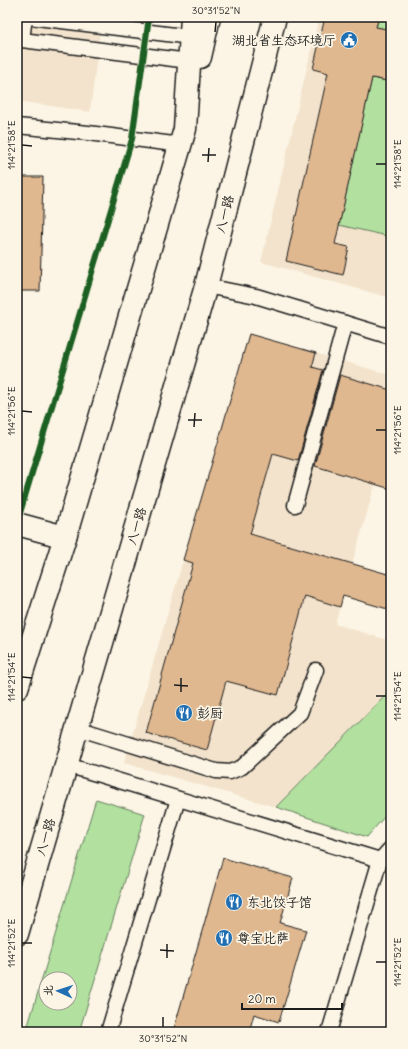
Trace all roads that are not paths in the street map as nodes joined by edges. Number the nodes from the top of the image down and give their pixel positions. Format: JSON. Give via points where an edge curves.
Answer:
{"nodes":[{"id":1,"x":25,"y":17,"type":"edge"},
{"id":2,"x":29,"y":17,"type":"edge"},
{"id":3,"x":209,"y":17,"type":"edge"},
{"id":4,"x":259,"y":17,"type":"edge"},
{"id":5,"x":275,"y":17,"type":"edge"},
{"id":6,"x":191,"y":27,"type":"edge"},
{"id":7,"x":189,"y":61,"type":"junction"},
{"id":8,"x":249,"y":116,"type":"junction"},
{"id":9,"x":17,"y":126,"type":"edge"},
{"id":10,"x":183,"y":137,"type":"junction"},
{"id":11,"x":206,"y":286,"type":"junction"},
{"id":12,"x":345,"y":323,"type":"junction"},
{"id":13,"x":391,"y":337,"type":"edge"},
{"id":14,"x":296,"y":505,"type":"dead end"},
{"id":15,"x":17,"y":524,"type":"edge"},
{"id":16,"x":65,"y":537,"type":"junction"},
{"id":17,"x":316,"y":670,"type":"dead end"},
{"id":18,"x":17,"y":688,"type":"edge"},
{"id":19,"x":77,"y":728,"type":"junction"},
{"id":20,"x":67,"y":765,"type":"junction"},
{"id":21,"x":178,"y":799,"type":"junction"},
{"id":22,"x":391,"y":848,"type":"edge"},
{"id":23,"x":380,"y":860,"type":"junction"},
{"id":24,"x":17,"y":934,"type":"edge"},
{"id":25,"x":108,"y":1032,"type":"edge"},
{"id":26,"x":329,"y":1032,"type":"edge"}],
"edges":[{"from":1,"to":7,"type":"lane","via":[[22,40]]},
{"from":2,"to":6,"type":"lane"},
{"from":3,"to":10,"type":"main road"},
{"from":4,"to":8,"type":"main road","name":"八一路"},
{"from":5,"to":8,"type":"main road","name":"八一路"},
{"from":6,"to":7,"type":"main road"},
{"from":7,"to":10,"type":"main road"},
{"from":8,"to":11,"type":"main road","name":"八一路"},
{"from":9,"to":10,"type":"lane","via":[[88,133]]},
{"from":10,"to":16,"type":"main road"},
{"from":11,"to":12,"type":"lane","via":[[256,296]]},
{"from":11,"to":19,"type":"main road","name":"八一路"},
{"from":12,"to":13,"type":"lane"},
{"from":12,"to":14,"type":"lane"},
{"from":15,"to":16,"type":"main road"},
{"from":16,"to":18,"type":"main road"},
{"from":17,"to":19,"type":"lane","via":[[300,713],[242,767],[230,772],[216,771]]},
{"from":19,"to":20,"type":"main road","name":"八一路"},
{"from":20,"to":21,"type":"lane"},
{"from":20,"to":24,"type":"main road","name":"八一路"},
{"from":21,"to":23,"type":"lane"},
{"from":21,"to":25,"type":"lane"},
{"from":22,"to":23,"type":"lane"},
{"from":23,"to":26,"type":"lane"}]}
